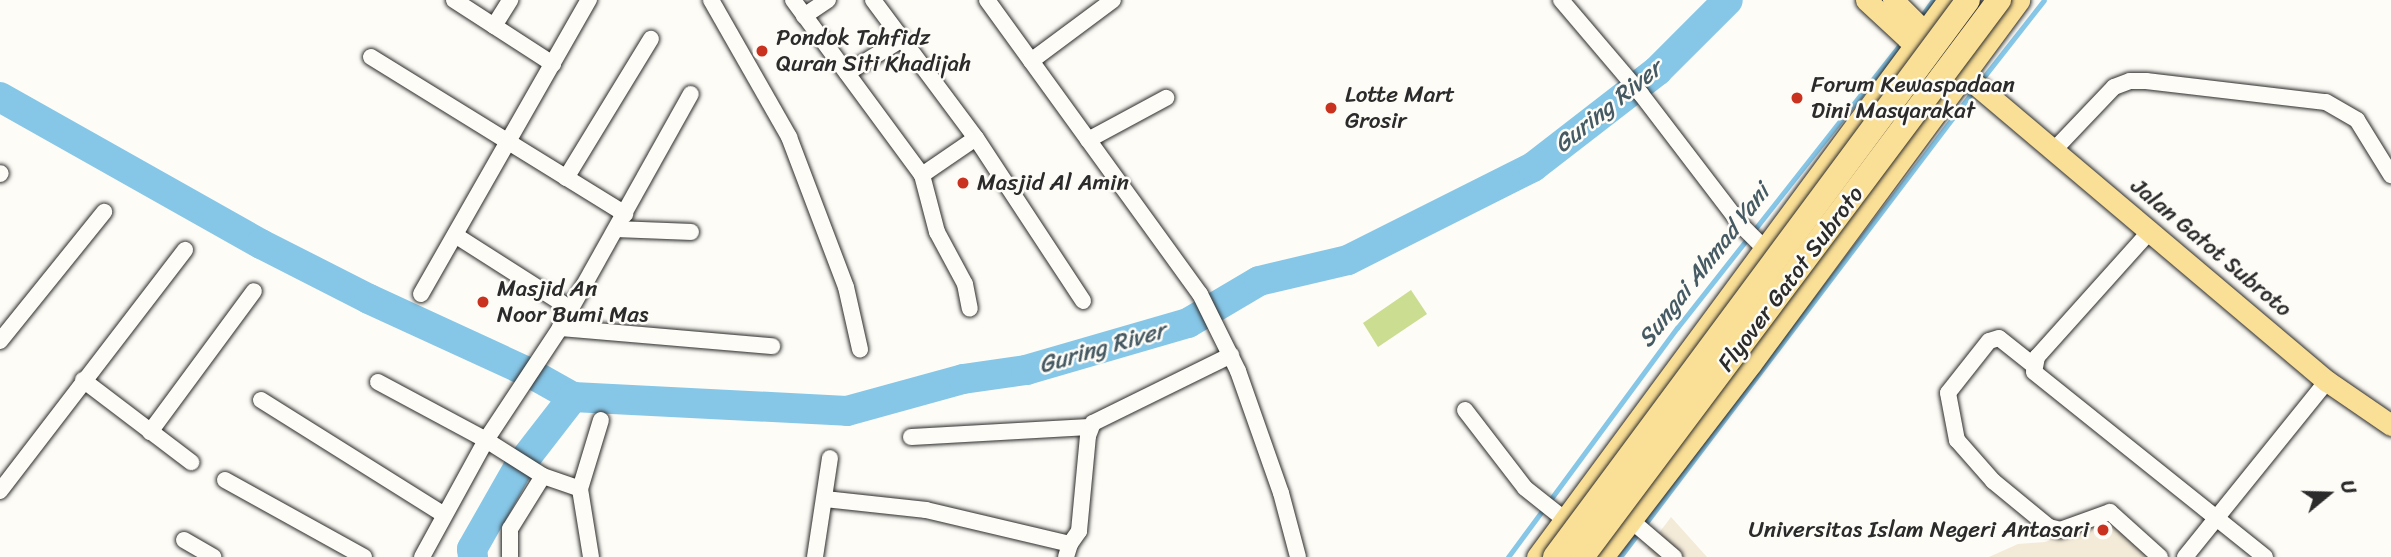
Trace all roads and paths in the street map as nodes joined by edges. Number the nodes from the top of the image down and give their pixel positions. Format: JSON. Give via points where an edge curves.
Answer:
{"nodes":[{"id":1,"x":454,"y":0,"type":"edge"},
{"id":2,"x":510,"y":0,"type":"edge"},
{"id":3,"x":589,"y":0,"type":"edge"},
{"id":4,"x":711,"y":0,"type":"edge"},
{"id":5,"x":793,"y":0,"type":"edge"},
{"id":6,"x":828,"y":0,"type":"edge"},
{"id":7,"x":873,"y":0,"type":"edge"},
{"id":8,"x":987,"y":0,"type":"edge"},
{"id":9,"x":1113,"y":0,"type":"edge"},
{"id":10,"x":1561,"y":0,"type":"edge"},
{"id":11,"x":1866,"y":0,"type":"edge"},
{"id":12,"x":1948,"y":0,"type":"edge"},
{"id":13,"x":1968,"y":0,"type":"edge"},
{"id":14,"x":1976,"y":0,"type":"edge"},
{"id":15,"x":1999,"y":0,"type":"edge"},
{"id":16,"x":2009,"y":0,"type":"edge"},
{"id":17,"x":2019,"y":0,"type":"edge"},
{"id":18,"x":804,"y":16,"type":"junction"},
{"id":19,"x":1908,"y":25,"type":"edge"},
{"id":20,"x":494,"y":26,"type":"junction"},
{"id":21,"x":651,"y":39,"type":"dead end"},
{"id":22,"x":902,"y":39,"type":"junction"},
{"id":23,"x":371,"y":57,"type":"dead end"},
{"id":24,"x":1031,"y":61,"type":"junction"},
{"id":25,"x":554,"y":64,"type":"junction"},
{"id":26,"x":847,"y":73,"type":"junction"},
{"id":27,"x":1973,"y":82,"type":"junction"},
{"id":28,"x":691,"y":94,"type":"dead end"},
{"id":29,"x":1166,"y":98,"type":"dead end"},
{"id":30,"x":1850,"y":129,"type":"junction"},
{"id":31,"x":976,"y":138,"type":"junction"},
{"id":32,"x":1088,"y":140,"type":"junction"},
{"id":33,"x":509,"y":143,"type":"junction"},
{"id":34,"x":2054,"y":149,"type":"junction"},
{"id":35,"x":1898,"y":166,"type":"junction"},
{"id":36,"x":922,"y":175,"type":"junction"},
{"id":37,"x":2391,"y":175,"type":"edge"},
{"id":38,"x":566,"y":178,"type":"junction"},
{"id":39,"x":104,"y":212,"type":"dead end"},
{"id":40,"x":625,"y":214,"type":"junction"},
{"id":41,"x":617,"y":229,"type":"junction"},
{"id":42,"x":2151,"y":230,"type":"junction"},
{"id":43,"x":691,"y":232,"type":"dead end"},
{"id":44,"x":456,"y":234,"type":"junction"},
{"id":45,"x":1759,"y":243,"type":"junction"},
{"id":46,"x":185,"y":250,"type":"dead end"},
{"id":47,"x":254,"y":291,"type":"dead end"},
{"id":48,"x":421,"y":294,"type":"dead end"},
{"id":49,"x":1083,"y":301,"type":"dead end"},
{"id":50,"x":571,"y":309,"type":"junction"},
{"id":51,"x":970,"y":309,"type":"dead end"},
{"id":52,"x":560,"y":328,"type":"junction"},
{"id":53,"x":0,"y":341,"type":"edge"},
{"id":54,"x":772,"y":346,"type":"dead end"},
{"id":55,"x":860,"y":349,"type":"dead end"},
{"id":56,"x":1231,"y":355,"type":"junction"},
{"id":57,"x":2033,"y":365,"type":"junction"},
{"id":58,"x":83,"y":380,"type":"junction"},
{"id":59,"x":2327,"y":381,"type":"junction"},
{"id":60,"x":378,"y":382,"type":"dead end"},
{"id":61,"x":261,"y":400,"type":"dead end"},
{"id":62,"x":1465,"y":410,"type":"dead end"},
{"id":63,"x":601,"y":420,"type":"dead end"},
{"id":64,"x":2391,"y":425,"type":"edge"},
{"id":65,"x":1090,"y":427,"type":"junction"},
{"id":66,"x":150,"y":432,"type":"junction"},
{"id":67,"x":911,"y":437,"type":"dead end"},
{"id":68,"x":486,"y":440,"type":"junction"},
{"id":69,"x":830,"y":458,"type":"dead end"},
{"id":70,"x":191,"y":462,"type":"dead end"},
{"id":71,"x":543,"y":475,"type":"junction"},
{"id":72,"x":225,"y":480,"type":"dead end"},
{"id":73,"x":580,"y":489,"type":"junction"},
{"id":74,"x":0,"y":491,"type":"edge"},
{"id":75,"x":825,"y":499,"type":"junction"},
{"id":76,"x":444,"y":515,"type":"junction"},
{"id":77,"x":1564,"y":519,"type":"junction"},
{"id":78,"x":2218,"y":519,"type":"junction"},
{"id":79,"x":1636,"y":524,"type":"junction"},
{"id":80,"x":184,"y":540,"type":"dead end"},
{"id":81,"x":1068,"y":550,"type":"edge"},
{"id":82,"x":1668,"y":552,"type":"edge"},
{"id":83,"x":214,"y":557,"type":"edge"},
{"id":84,"x":364,"y":557,"type":"edge"},
{"id":85,"x":422,"y":557,"type":"edge"},
{"id":86,"x":510,"y":557,"type":"edge"},
{"id":87,"x":591,"y":557,"type":"edge"},
{"id":88,"x":816,"y":557,"type":"edge"},
{"id":89,"x":1298,"y":557,"type":"edge"},
{"id":90,"x":1536,"y":557,"type":"edge"},
{"id":91,"x":1555,"y":557,"type":"edge"},
{"id":92,"x":1582,"y":557,"type":"edge"},
{"id":93,"x":1603,"y":557,"type":"edge"},
{"id":94,"x":2160,"y":557,"type":"edge"},
{"id":95,"x":2185,"y":557,"type":"edge"},
{"id":96,"x":2265,"y":557,"type":"edge"}],
"edges":[{"from":1,"to":20,"type":"street"},
{"from":2,"to":20,"type":"street"},
{"from":3,"to":25,"type":"street"},
{"from":4,"to":55,"type":"street","via":[[789,137],[846,287]]},
{"from":5,"to":18,"type":"street"},
{"from":6,"to":18,"type":"street"},
{"from":7,"to":22,"type":"street"},
{"from":8,"to":24,"type":"street"},
{"from":9,"to":24,"type":"street"},
{"from":10,"to":45,"type":"street"},
{"from":11,"to":19,"type":"main road","name":"Jalan Gatot Subroto"},
{"from":12,"to":19,"type":"main road"},
{"from":13,"to":91,"type":"highway","name":"Flyover Gatot Subroto","bridge":true},
{"from":14,"to":16,"type":"main road","via":[[1993,10]]},
{"from":15,"to":92,"type":"highway","name":"Flyover Gatot Subroto","bridge":true},
{"from":17,"to":27,"type":"main road"},
{"from":18,"to":26,"type":"street"},
{"from":19,"to":27,"type":"main road","name":"Jalan Gatot Subroto"},
{"from":19,"to":30,"type":"main road"},
{"from":20,"to":25,"type":"street"},
{"from":21,"to":38,"type":"street"},
{"from":22,"to":26,"type":"street"},
{"from":22,"to":31,"type":"street"},
{"from":23,"to":33,"type":"street"},
{"from":24,"to":32,"type":"street"},
{"from":25,"to":33,"type":"street"},
{"from":26,"to":36,"type":"street"},
{"from":27,"to":34,"type":"main road","name":"Jalan Gatot Subroto"},
{"from":27,"to":35,"type":"main road"},
{"from":28,"to":40,"type":"street"},
{"from":29,"to":32,"type":"street"},
{"from":30,"to":35,"type":"main road","via":[[1884,113],[1897,115],[1905,127]]},
{"from":30,"to":45,"type":"main road"},
{"from":31,"to":36,"type":"street"},
{"from":31,"to":49,"type":"street"},
{"from":32,"to":56,"type":"street","via":[[1200,295]]},
{"from":33,"to":38,"type":"street"},
{"from":33,"to":44,"type":"street"},
{"from":34,"to":37,"type":"street","via":[[2105,94],[2121,83],[2146,81],[2326,102],[2357,120]]},
{"from":34,"to":42,"type":"main road","name":"Jalan Gatot Subroto"},
{"from":35,"to":79,"type":"main road"},
{"from":36,"to":51,"type":"street","via":[[937,232],[965,284]]},
{"from":38,"to":40,"type":"street"},
{"from":39,"to":53,"type":"street"},
{"from":40,"to":41,"type":"street"},
{"from":41,"to":43,"type":"street"},
{"from":41,"to":50,"type":"street"},
{"from":42,"to":57,"type":"street"},
{"from":42,"to":59,"type":"main road","name":"Jalan Gatot Subroto"},
{"from":44,"to":48,"type":"street"},
{"from":44,"to":50,"type":"street"},
{"from":45,"to":77,"type":"main road"},
{"from":46,"to":58,"type":"street"},
{"from":47,"to":66,"type":"street"},
{"from":50,"to":52,"type":"street"},
{"from":52,"to":54,"type":"street"},
{"from":52,"to":68,"type":"street"},
{"from":56,"to":65,"type":"street","via":[[1097,419]]},
{"from":56,"to":89,"type":"street","via":[[1281,493]]},
{"from":57,"to":78,"type":"street","via":[[2040,378]]},
{"from":57,"to":94,"type":"street","via":[[1999,338],[1989,341],[1948,393],[1957,440],[1993,481],[2049,527],[2060,530],[2110,512]]},
{"from":58,"to":66,"type":"street"},
{"from":58,"to":74,"type":"street"},
{"from":59,"to":64,"type":"main road","name":"Jalan Gatot Subroto"},
{"from":59,"to":78,"type":"street"},
{"from":60,"to":68,"type":"street"},
{"from":61,"to":76,"type":"street"},
{"from":62,"to":77,"type":"street","via":[[1525,488]]},
{"from":63,"to":73,"type":"street"},
{"from":65,"to":67,"type":"street"},
{"from":65,"to":81,"type":"street","via":[[1079,531]]},
{"from":66,"to":70,"type":"street"},
{"from":68,"to":71,"type":"street"},
{"from":68,"to":76,"type":"street"},
{"from":69,"to":75,"type":"street"},
{"from":71,"to":73,"type":"street"},
{"from":71,"to":86,"type":"street","via":[[510,529]]},
{"from":72,"to":84,"type":"street"},
{"from":73,"to":87,"type":"street"},
{"from":75,"to":81,"type":"street","via":[[926,510]]},
{"from":75,"to":88,"type":"street"},
{"from":76,"to":85,"type":"street"},
{"from":77,"to":90,"type":"main road"},
{"from":78,"to":95,"type":"street"},
{"from":78,"to":96,"type":"street"},
{"from":79,"to":82,"type":"street"},
{"from":79,"to":93,"type":"main road"},
{"from":80,"to":83,"type":"street"}]}
